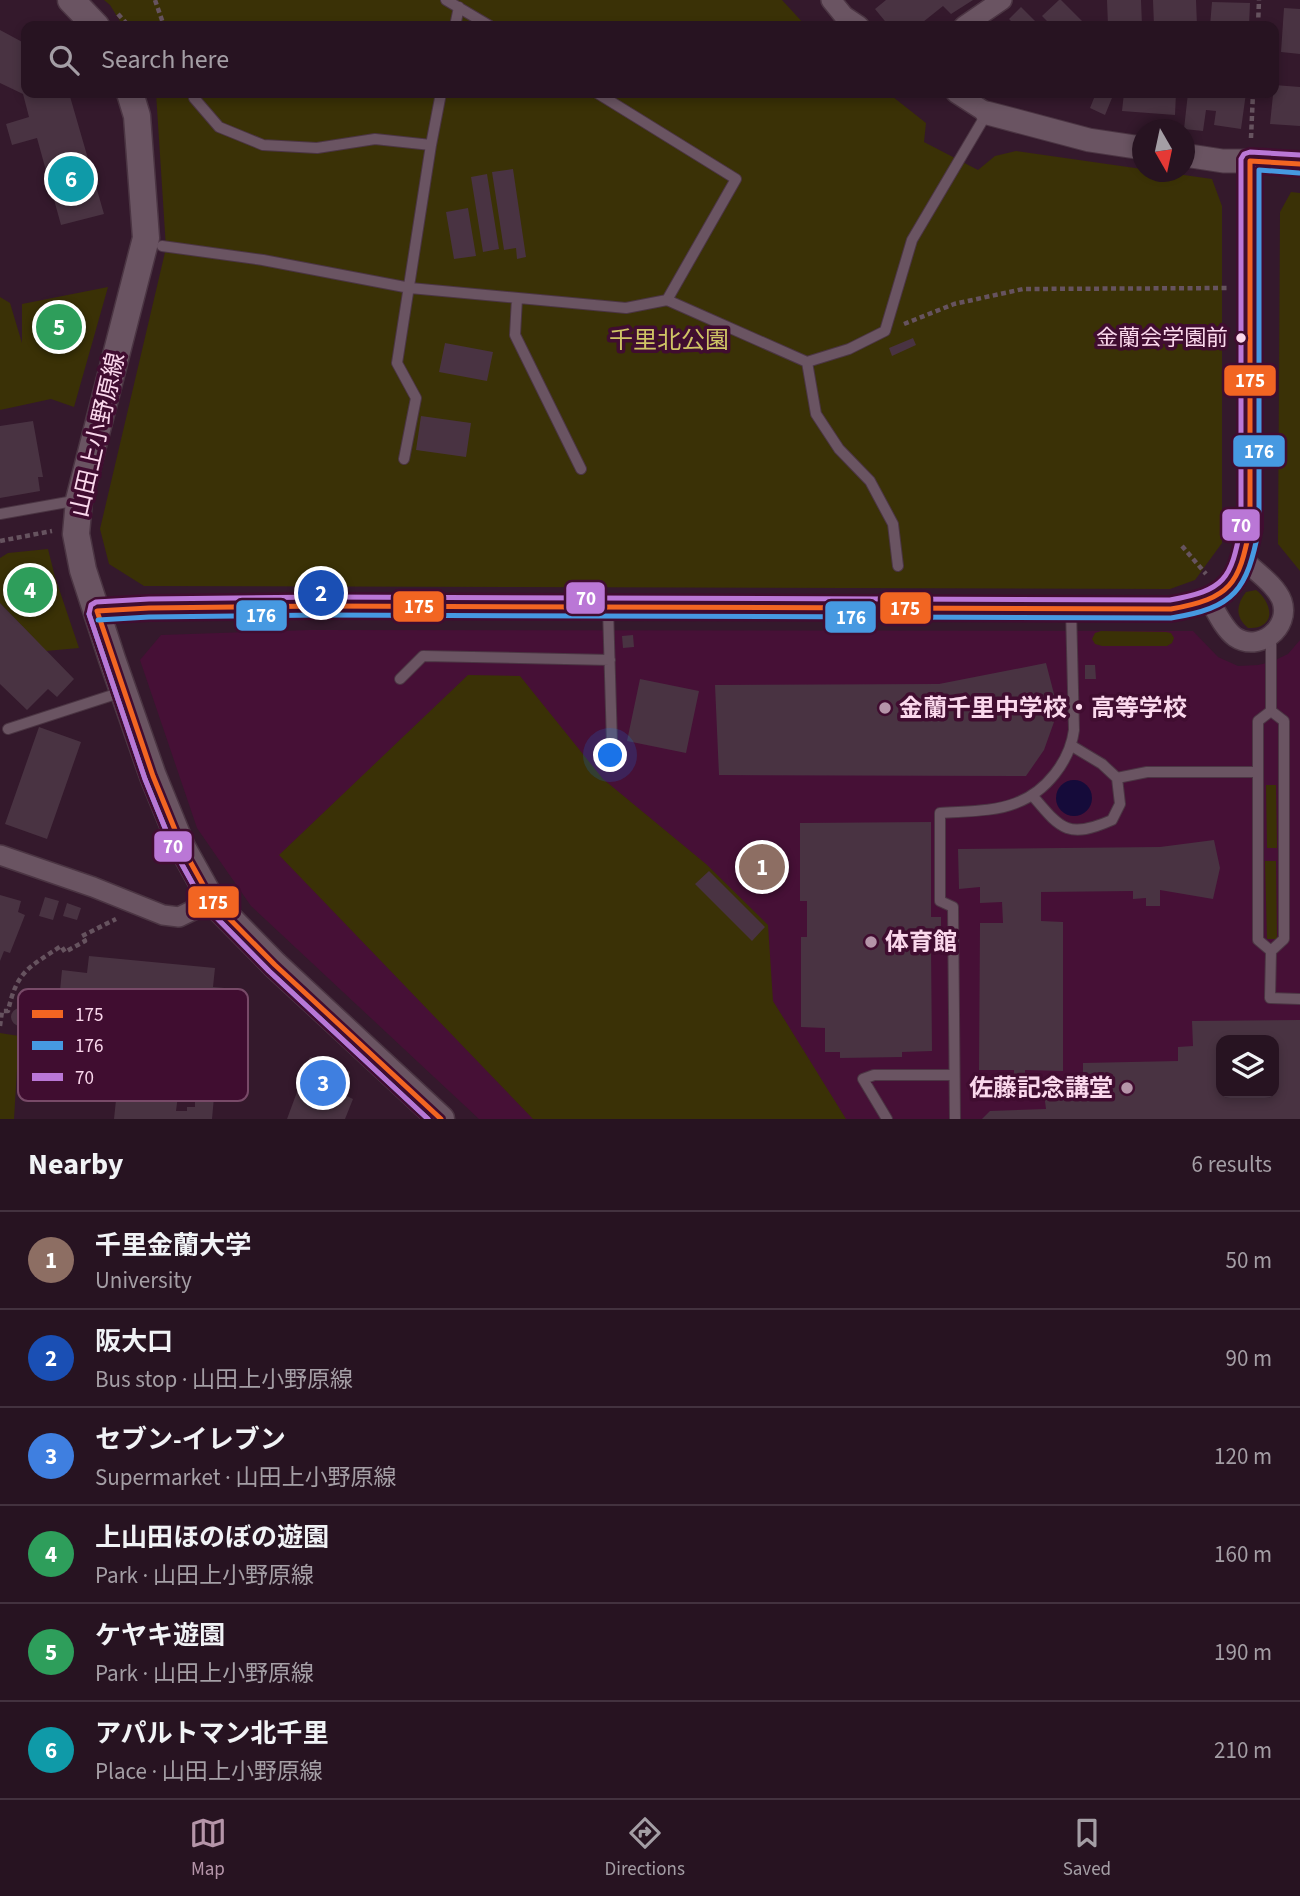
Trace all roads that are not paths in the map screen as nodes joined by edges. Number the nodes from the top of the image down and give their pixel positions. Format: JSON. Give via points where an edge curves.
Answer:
{"nodes":[{"id":1,"x":71,"y":0,"type":"edge"},
{"id":2,"x":446,"y":0,"type":"edge"},
{"id":3,"x":831,"y":0,"type":"edge"},
{"id":4,"x":1002,"y":0,"type":"edge"},
{"id":5,"x":458,"y":7,"type":"junction"},
{"id":6,"x":91,"y":21,"type":"edge"},
{"id":7,"x":456,"y":21,"type":"edge"},
{"id":8,"x":482,"y":21,"type":"edge"},
{"id":9,"x":852,"y":21,"type":"edge"},
{"id":10,"x":971,"y":21,"type":"edge"},
{"id":11,"x":132,"y":98,"type":"edge"},
{"id":12,"x":194,"y":98,"type":"dead end"},
{"id":13,"x":440,"y":98,"type":"edge"},
{"id":14,"x":605,"y":98,"type":"edge"},
{"id":15,"x":964,"y":98,"type":"edge"},
{"id":16,"x":988,"y":113,"type":"junction"},
{"id":17,"x":431,"y":145,"type":"junction"},
{"id":18,"x":1132,"y":146,"type":"edge"},
{"id":19,"x":1195,"y":157,"type":"edge"},
{"id":20,"x":1250,"y":161,"type":"junction"},
{"id":21,"x":1300,"y":164,"type":"edge"},
{"id":22,"x":162,"y":246,"type":"dead end"},
{"id":23,"x":410,"y":288,"type":"junction"},
{"id":24,"x":517,"y":298,"type":"junction"},
{"id":25,"x":667,"y":300,"type":"junction"},
{"id":26,"x":807,"y":362,"type":"junction"},
{"id":27,"x":404,"y":459,"type":"dead end"},
{"id":28,"x":581,"y":469,"type":"dead end"},
{"id":29,"x":79,"y":500,"type":"junction"},
{"id":30,"x":0,"y":514,"type":"edge"},
{"id":31,"x":1244,"y":561,"type":"junction"},
{"id":32,"x":898,"y":566,"type":"dead end"},
{"id":33,"x":1210,"y":601,"type":"junction"},
{"id":34,"x":608,"y":607,"type":"junction"},
{"id":35,"x":1072,"y":608,"type":"junction"},
{"id":36,"x":97,"y":611,"type":"junction"},
{"id":37,"x":1271,"y":637,"type":"junction"},
{"id":38,"x":610,"y":660,"type":"junction"},
{"id":39,"x":400,"y":678,"type":"dead end"},
{"id":40,"x":123,"y":691,"type":"junction"},
{"id":41,"x":1271,"y":711,"type":"junction"},
{"id":42,"x":8,"y":729,"type":"dead end"},
{"id":43,"x":612,"y":744,"type":"dead end"},
{"id":44,"x":1072,"y":746,"type":"junction"},
{"id":45,"x":1257,"y":772,"type":"junction"},
{"id":46,"x":1117,"y":778,"type":"junction"},
{"id":47,"x":1032,"y":795,"type":"junction"},
{"id":48,"x":0,"y":855,"type":"edge"},
{"id":49,"x":212,"y":901,"type":"junction"},
{"id":50,"x":1271,"y":951,"type":"junction"},
{"id":51,"x":1300,"y":999,"type":"edge"},
{"id":52,"x":953,"y":1075,"type":"junction"},
{"id":53,"x":441,"y":1119,"type":"edge"},
{"id":54,"x":887,"y":1119,"type":"edge"},
{"id":55,"x":955,"y":1119,"type":"edge"}],
"edges":[{"from":1,"to":6,"type":"main road"},
{"from":2,"to":5,"type":"lane"},
{"from":3,"to":9,"type":"street"},
{"from":4,"to":10,"type":"street"},
{"from":5,"to":7,"type":"lane"},
{"from":5,"to":8,"type":"lane"},
{"from":11,"to":29,"type":"main road","name":"山田上小野原線","via":[[137,116],[146,238]]},
{"from":12,"to":17,"type":"lane","via":[[219,127],[263,145],[317,148],[375,139]]},
{"from":13,"to":17,"type":"lane"},
{"from":14,"to":25,"type":"lane","via":[[736,179]]},
{"from":15,"to":16,"type":"street"},
{"from":16,"to":18,"type":"street"},
{"from":16,"to":26,"type":"lane","via":[[912,240],[884,331],[849,349]]},
{"from":17,"to":23,"type":"lane"},
{"from":19,"to":20,"type":"street"},
{"from":20,"to":21,"type":"street"},
{"from":20,"to":31,"type":"street","via":[[1250,527]]},
{"from":22,"to":23,"type":"lane"},
{"from":23,"to":24,"type":"lane"},
{"from":23,"to":27,"type":"lane","via":[[397,363],[416,398]]},
{"from":24,"to":25,"type":"lane","via":[[626,308]]},
{"from":24,"to":28,"type":"lane","via":[[515,335]]},
{"from":25,"to":26,"type":"lane"},
{"from":26,"to":32,"type":"lane","via":[[816,414],[839,449],[870,481],[892,524]]},
{"from":29,"to":30,"type":"lane"},
{"from":29,"to":36,"type":"main road","name":"山田上小野原線","via":[[76,534]]},
{"from":31,"to":33,"type":"street","via":[[1230,586]]},
{"from":31,"to":37,"type":"street","via":[[1278,594],[1288,611]]},
{"from":33,"to":35,"type":"street","via":[[1171,609]]},
{"from":33,"to":37,"type":"street","via":[[1233,636],[1252,643]]},
{"from":34,"to":35,"type":"street"},
{"from":34,"to":36,"type":"street"},
{"from":34,"to":38,"type":"lane"},
{"from":35,"to":44,"type":"lane"},
{"from":36,"to":40,"type":"main road","name":"山田上小野原線"},
{"from":37,"to":41,"type":"lane"},
{"from":38,"to":39,"type":"lane","via":[[424,656]]},
{"from":38,"to":43,"type":"lane"},
{"from":40,"to":42,"type":"lane"},
{"from":40,"to":49,"type":"main road","name":"山田上小野原線","via":[[182,847]]},
{"from":41,"to":45,"type":"lane","via":[[1258,722]]},
{"from":41,"to":50,"type":"lane","via":[[1284,721],[1284,939]]},
{"from":44,"to":46,"type":"lane"},
{"from":44,"to":47,"type":"lane","via":[[1060,768]]},
{"from":45,"to":46,"type":"lane","via":[[1147,772]]},
{"from":45,"to":50,"type":"lane","via":[[1258,940]]},
{"from":46,"to":47,"type":"lane","via":[[1118,812],[1112,820],[1084,829],[1058,825]]},
{"from":47,"to":52,"type":"lane","via":[[1001,807],[940,813],[940,901],[953,907]]},
{"from":48,"to":49,"type":"street","via":[[163,915],[179,917]]},
{"from":49,"to":53,"type":"main road","name":"山田上小野原線"},
{"from":50,"to":51,"type":"lane","via":[[1270,998]]},
{"from":52,"to":54,"type":"lane","via":[[874,1075],[863,1079]]},
{"from":52,"to":55,"type":"lane"}]}
